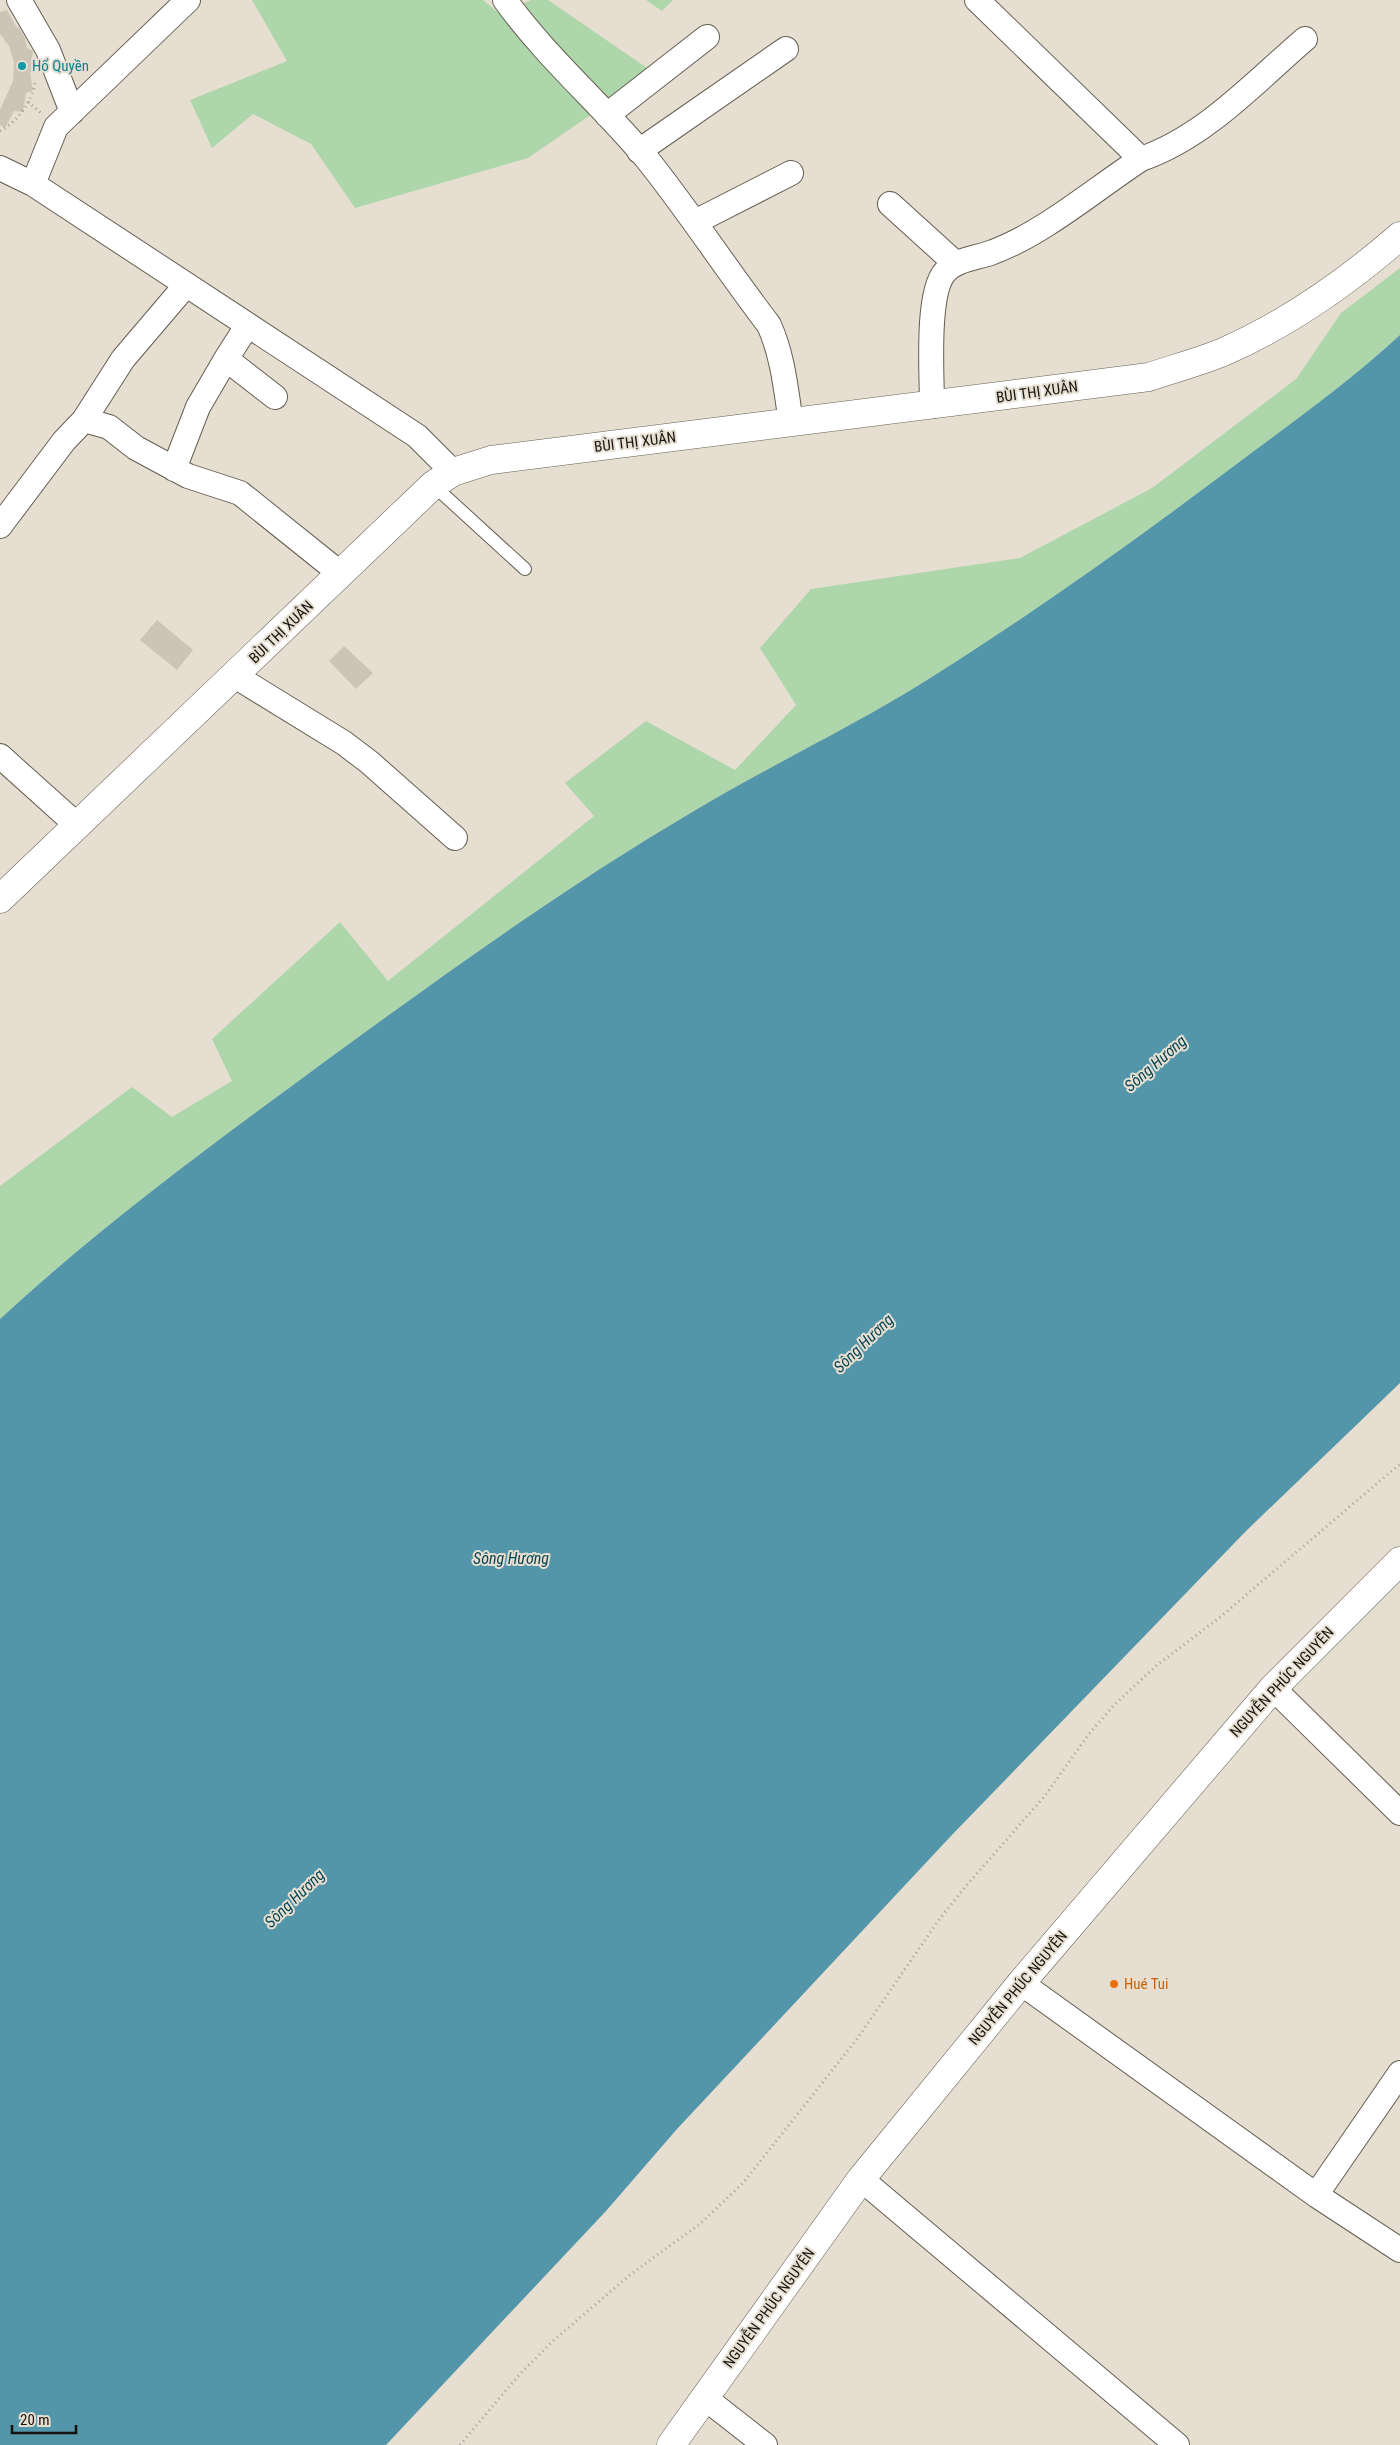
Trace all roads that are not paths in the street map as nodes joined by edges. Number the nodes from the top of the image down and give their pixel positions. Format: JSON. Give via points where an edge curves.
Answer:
{"nodes":[{"id":1,"x":19,"y":0,"type":"edge"},
{"id":2,"x":188,"y":0,"type":"edge"},
{"id":3,"x":505,"y":0,"type":"edge"},
{"id":4,"x":977,"y":0,"type":"edge"},
{"id":5,"x":707,"y":37,"type":"dead end"},
{"id":6,"x":1305,"y":39,"type":"dead end"},
{"id":7,"x":786,"y":48,"type":"dead end"},
{"id":8,"x":72,"y":112,"type":"junction"},
{"id":9,"x":607,"y":115,"type":"junction"},
{"id":10,"x":639,"y":151,"type":"junction"},
{"id":11,"x":1141,"y":159,"type":"junction"},
{"id":12,"x":0,"y":168,"type":"edge"},
{"id":13,"x":791,"y":172,"type":"dead end"},
{"id":14,"x":33,"y":184,"type":"junction"},
{"id":15,"x":890,"y":204,"type":"dead end"},
{"id":16,"x":695,"y":222,"type":"junction"},
{"id":17,"x":1400,"y":236,"type":"edge"},
{"id":18,"x":955,"y":263,"type":"junction"},
{"id":19,"x":186,"y":286,"type":"junction"},
{"id":20,"x":247,"y":326,"type":"junction"},
{"id":21,"x":226,"y":359,"type":"junction"},
{"id":22,"x":275,"y":397,"type":"dead end"},
{"id":23,"x":932,"y":406,"type":"junction"},
{"id":24,"x":84,"y":420,"type":"junction"},
{"id":25,"x":791,"y":423,"type":"junction"},
{"id":26,"x":174,"y":469,"type":"junction"},
{"id":27,"x":443,"y":479,"type":"junction"},
{"id":28,"x":0,"y":526,"type":"edge"},
{"id":29,"x":525,"y":569,"type":"dead end"},
{"id":30,"x":341,"y":574,"type":"junction"},
{"id":31,"x":235,"y":676,"type":"junction"},
{"id":32,"x":0,"y":756,"type":"edge"},
{"id":33,"x":78,"y":826,"type":"junction"},
{"id":34,"x":455,"y":838,"type":"dead end"},
{"id":35,"x":0,"y":899,"type":"edge"},
{"id":36,"x":1400,"y":1561,"type":"edge"},
{"id":37,"x":1273,"y":1688,"type":"junction"},
{"id":38,"x":1400,"y":1813,"type":"edge"},
{"id":39,"x":1021,"y":1983,"type":"junction"},
{"id":40,"x":1400,"y":2074,"type":"edge"},
{"id":41,"x":861,"y":2179,"type":"junction"},
{"id":42,"x":1316,"y":2195,"type":"junction"},
{"id":43,"x":1400,"y":2250,"type":"edge"},
{"id":44,"x":704,"y":2398,"type":"junction"},
{"id":45,"x":671,"y":2445,"type":"edge"},
{"id":46,"x":765,"y":2445,"type":"edge"},
{"id":47,"x":1177,"y":2445,"type":"edge"}],
"edges":[{"from":1,"to":8,"type":"street","via":[[48,50]]},
{"from":2,"to":8,"type":"street"},
{"from":3,"to":9,"type":"street","via":[[578,87]]},
{"from":4,"to":11,"type":"street"},
{"from":5,"to":9,"type":"street"},
{"from":6,"to":11,"type":"street","via":[[1205,124],[1163,151]]},
{"from":7,"to":10,"type":"street"},
{"from":8,"to":14,"type":"street","via":[[56,127]]},
{"from":9,"to":10,"type":"street"},
{"from":10,"to":16,"type":"street"},
{"from":11,"to":18,"type":"street","via":[[1014,244]]},
{"from":12,"to":14,"type":"street"},
{"from":13,"to":16,"type":"street"},
{"from":14,"to":19,"type":"street"},
{"from":15,"to":18,"type":"street"},
{"from":16,"to":25,"type":"street","via":[[769,325],[783,372]]},
{"from":17,"to":23,"type":"street","name":"BÙI THỊ XUÂN","via":[[1380,254],[1292,316],[1221,352],[1149,377]]},
{"from":18,"to":23,"type":"street","via":[[944,272],[936,287]]},
{"from":19,"to":20,"type":"street"},
{"from":19,"to":24,"type":"street","via":[[123,358]]},
{"from":20,"to":21,"type":"street"},
{"from":20,"to":27,"type":"street","via":[[417,436]]},
{"from":21,"to":22,"type":"street"},
{"from":21,"to":26,"type":"street","via":[[198,407]]},
{"from":23,"to":25,"type":"street","name":"BÙI THỊ XUÂN"},
{"from":24,"to":26,"type":"street","via":[[110,427],[136,448]]},
{"from":24,"to":28,"type":"street","via":[[64,441]]},
{"from":25,"to":27,"type":"street","name":"BÙI THỊ XUÂN","via":[[491,460]]},
{"from":26,"to":30,"type":"street","via":[[240,493]]},
{"from":27,"to":29,"type":"lane"},
{"from":27,"to":30,"type":"street","name":"BÙI THỊ XUÂN"},
{"from":30,"to":31,"type":"street","name":"BÙI THỊ XUÂN"},
{"from":31,"to":33,"type":"street","name":"BÙI THỊ XUÂN"},
{"from":31,"to":34,"type":"street","via":[[363,757]]},
{"from":32,"to":33,"type":"street"},
{"from":33,"to":35,"type":"street","name":"BÙI THỊ XUÂN"},
{"from":36,"to":37,"type":"street","name":"NGUYỄN PHÚC NGUYÊN"},
{"from":37,"to":38,"type":"street"},
{"from":37,"to":39,"type":"street","name":"NGUYỄN PHÚC NGUYÊN"},
{"from":39,"to":41,"type":"street","name":"NGUYỄN PHÚC NGUYÊN"},
{"from":39,"to":42,"type":"street"},
{"from":40,"to":42,"type":"street"},
{"from":41,"to":44,"type":"street","name":"NGUYỄN PHÚC NGUYÊN"},
{"from":41,"to":47,"type":"street"},
{"from":42,"to":43,"type":"street"},
{"from":44,"to":45,"type":"street","name":"NGUYỄN PHÚC NGUYÊN"},
{"from":44,"to":46,"type":"street"}]}
